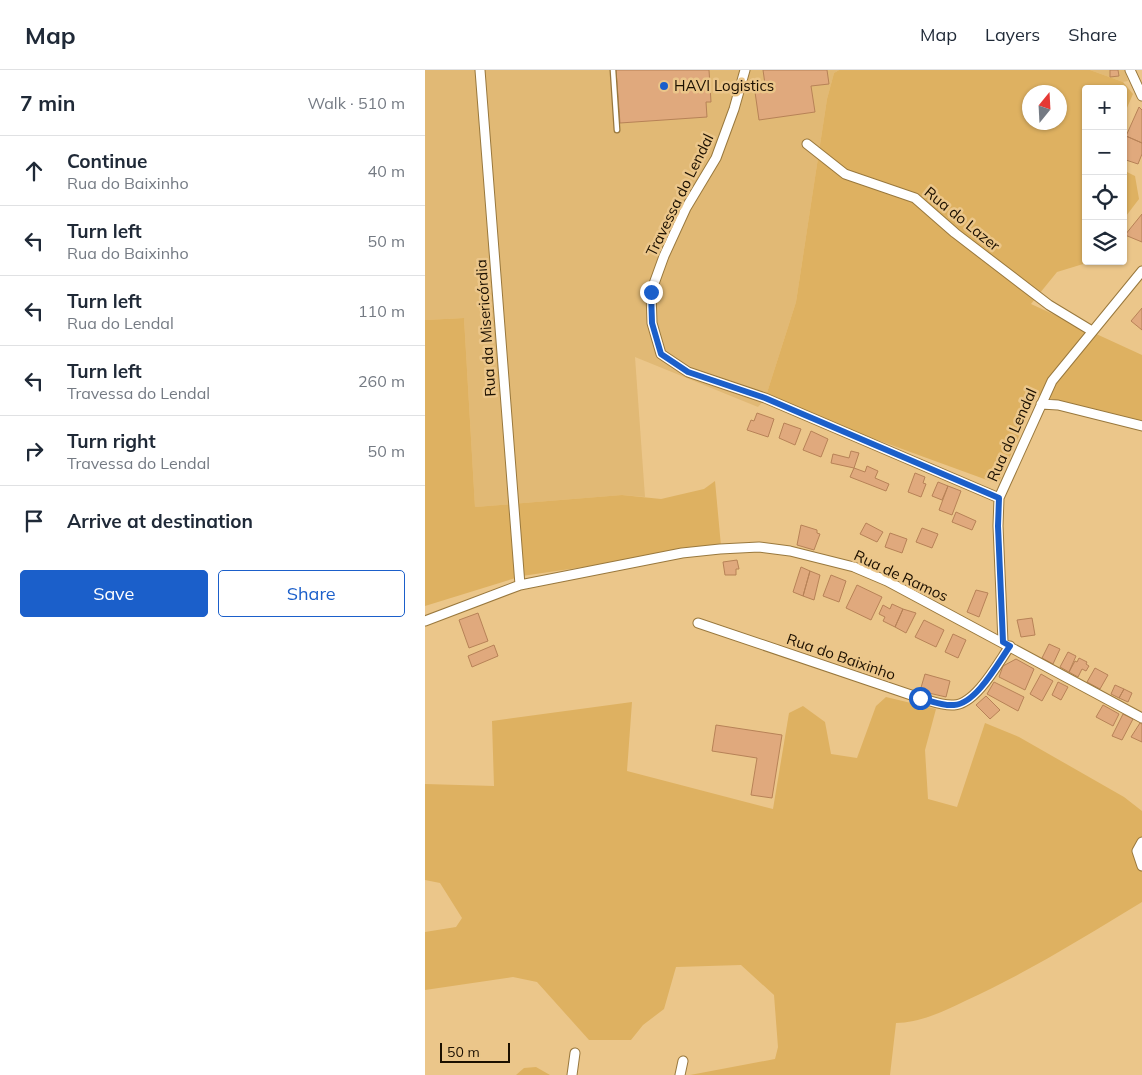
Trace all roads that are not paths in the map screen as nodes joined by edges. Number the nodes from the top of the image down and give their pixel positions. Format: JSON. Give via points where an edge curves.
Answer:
{"nodes":[{"id":1,"x":480,"y":70,"type":"edge"},
{"id":2,"x":613,"y":70,"type":"edge"},
{"id":3,"x":745,"y":70,"type":"edge"},
{"id":4,"x":1130,"y":70,"type":"edge"},
{"id":5,"x":1142,"y":96,"type":"edge"},
{"id":6,"x":617,"y":130,"type":"dead end"},
{"id":7,"x":807,"y":144,"type":"dead end"},
{"id":8,"x":1142,"y":271,"type":"edge"},
{"id":9,"x":1092,"y":331,"type":"junction"},
{"id":10,"x":1041,"y":404,"type":"junction"},
{"id":11,"x":1142,"y":426,"type":"edge"},
{"id":12,"x":999,"y":498,"type":"junction"},
{"id":13,"x":520,"y":585,"type":"junction"},
{"id":14,"x":425,"y":621,"type":"edge"},
{"id":15,"x":698,"y":623,"type":"dead end"},
{"id":16,"x":1006,"y":644,"type":"junction"},
{"id":17,"x":1142,"y":718,"type":"edge"},
{"id":18,"x":1142,"y":842,"type":"edge"},
{"id":19,"x":1142,"y":866,"type":"edge"},
{"id":20,"x":575,"y":1053,"type":"dead end"},
{"id":21,"x":683,"y":1061,"type":"dead end"},
{"id":22,"x":572,"y":1075,"type":"edge"},
{"id":23,"x":680,"y":1075,"type":"edge"}],
"edges":[{"from":1,"to":13,"type":"street","name":"Rua da Misericórdia"},
{"from":2,"to":6,"type":"lane"},
{"from":3,"to":12,"type":"street","name":"Travessa do Lendal","via":[[716,158],[686,208],[651,292],[652,323],[661,354],[688,372],[765,398]]},
{"from":4,"to":5,"type":"street"},
{"from":7,"to":9,"type":"street","name":"Rua do Lazer","via":[[845,174],[915,198],[1049,305]]},
{"from":8,"to":9,"type":"street","name":"Rua do Lendal"},
{"from":9,"to":10,"type":"street","name":"Rua do Lendal","via":[[1052,381]]},
{"from":10,"to":11,"type":"street","via":[[1058,404]]},
{"from":10,"to":12,"type":"street","name":"Rua do Lendal"},
{"from":12,"to":16,"type":"street","name":"Rua do Lendal","via":[[998,536]]},
{"from":13,"to":14,"type":"street","name":"Rua de Ramos"},
{"from":13,"to":16,"type":"street","name":"Rua de Ramos","via":[[682,553],[759,547],[806,554],[854,568],[915,595]]},
{"from":15,"to":16,"type":"street","name":"Rua do Baixinho","via":[[938,704],[955,705],[968,700]]},
{"from":16,"to":17,"type":"street","name":"Rua de Ramos"},
{"from":18,"to":19,"type":"street","via":[[1137,850]]},
{"from":20,"to":22,"type":"street"},
{"from":21,"to":23,"type":"street"}]}
